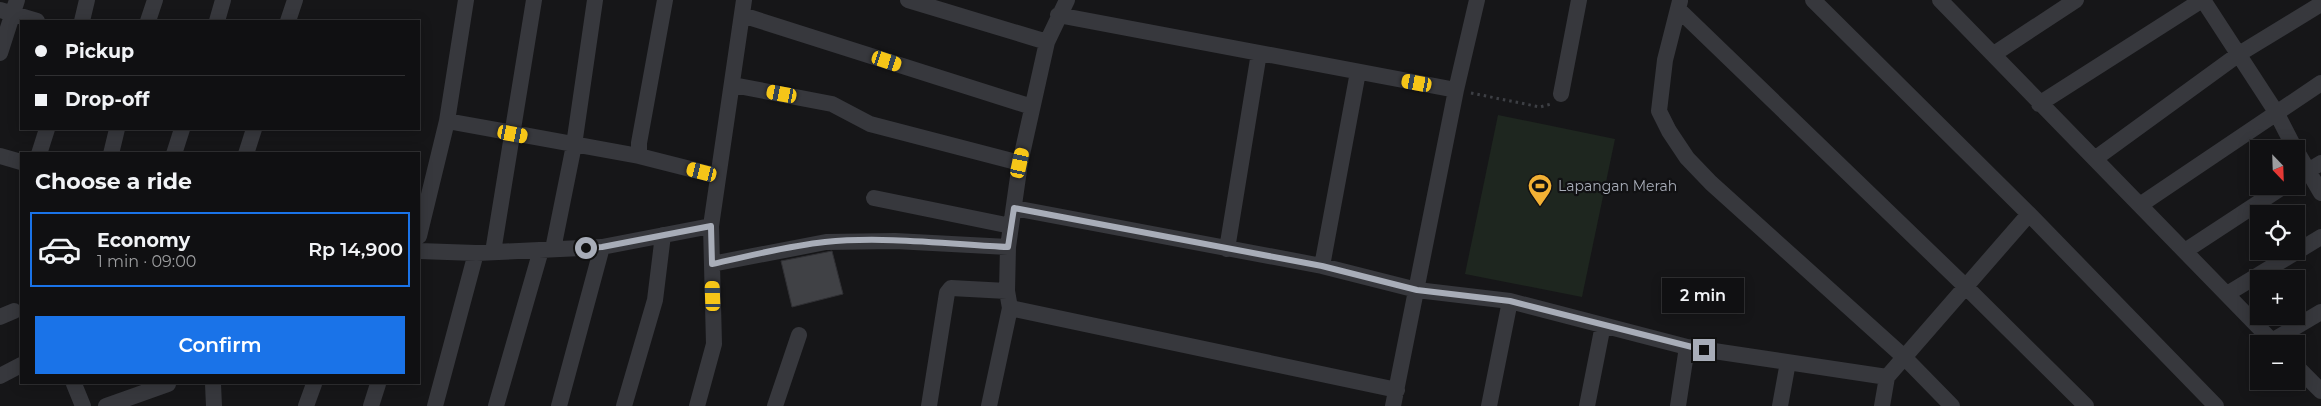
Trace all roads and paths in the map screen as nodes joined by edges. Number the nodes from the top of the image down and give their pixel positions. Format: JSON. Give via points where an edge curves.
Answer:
{"nodes":[{"id":1,"x":87,"y":0,"type":"edge"},
{"id":2,"x":155,"y":0,"type":"edge"},
{"id":3,"x":223,"y":0,"type":"edge"},
{"id":4,"x":295,"y":0,"type":"edge"},
{"id":5,"x":466,"y":0,"type":"edge"},
{"id":6,"x":534,"y":0,"type":"edge"},
{"id":7,"x":595,"y":0,"type":"edge"},
{"id":8,"x":665,"y":0,"type":"edge"},
{"id":9,"x":908,"y":0,"type":"edge"},
{"id":10,"x":1067,"y":0,"type":"edge"},
{"id":11,"x":1477,"y":0,"type":"edge"},
{"id":12,"x":1579,"y":0,"type":"edge"},
{"id":13,"x":1813,"y":0,"type":"edge"},
{"id":14,"x":1940,"y":0,"type":"edge"},
{"id":15,"x":2076,"y":0,"type":"edge"},
{"id":16,"x":2202,"y":0,"type":"edge"},
{"id":17,"x":2321,"y":4,"type":"edge"},
{"id":18,"x":1679,"y":5,"type":"edge"},
{"id":19,"x":2055,"y":6,"type":"edge"},
{"id":20,"x":10,"y":8,"type":"edge"},
{"id":21,"x":743,"y":8,"type":"edge"},
{"id":22,"x":1058,"y":15,"type":"junction"},
{"id":23,"x":35,"y":20,"type":"edge"},
{"id":24,"x":82,"y":20,"type":"edge"},
{"id":25,"x":148,"y":20,"type":"edge"},
{"id":26,"x":217,"y":20,"type":"edge"},
{"id":27,"x":288,"y":20,"type":"edge"},
{"id":28,"x":1047,"y":42,"type":"junction"},
{"id":29,"x":1259,"y":52,"type":"junction"},
{"id":30,"x":0,"y":53,"type":"edge"},
{"id":31,"x":1994,"y":54,"type":"junction"},
{"id":32,"x":2238,"y":54,"type":"junction"},
{"id":33,"x":1358,"y":72,"type":"junction"},
{"id":34,"x":2321,"y":84,"type":"edge"},
{"id":35,"x":733,"y":85,"type":"junction"},
{"id":36,"x":1456,"y":90,"type":"junction"},
{"id":37,"x":1561,"y":94,"type":"joint"},
{"id":38,"x":2039,"y":104,"type":"junction"},
{"id":39,"x":1032,"y":107,"type":"junction"},
{"id":40,"x":2276,"y":112,"type":"junction"},
{"id":41,"x":447,"y":121,"type":"junction"},
{"id":42,"x":47,"y":130,"type":"edge"},
{"id":43,"x":117,"y":130,"type":"edge"},
{"id":44,"x":182,"y":130,"type":"edge"},
{"id":45,"x":254,"y":130,"type":"edge"},
{"id":46,"x":513,"y":134,"type":"junction"},
{"id":47,"x":2291,"y":140,"type":"edge"},
{"id":48,"x":574,"y":145,"type":"junction"},
{"id":49,"x":40,"y":152,"type":"edge"},
{"id":50,"x":111,"y":152,"type":"edge"},
{"id":51,"x":175,"y":152,"type":"edge"},
{"id":52,"x":247,"y":152,"type":"edge"},
{"id":53,"x":0,"y":156,"type":"edge"},
{"id":54,"x":639,"y":156,"type":"junction"},
{"id":55,"x":2096,"y":158,"type":"junction"},
{"id":56,"x":20,"y":162,"type":"edge"},
{"id":57,"x":1020,"y":163,"type":"junction"},
{"id":58,"x":2308,"y":171,"type":"edge"},
{"id":59,"x":718,"y":176,"type":"junction"},
{"id":60,"x":2321,"y":193,"type":"edge"},
{"id":61,"x":2270,"y":195,"type":"edge"},
{"id":62,"x":874,"y":198,"type":"dead end"},
{"id":63,"x":2140,"y":205,"type":"junction"},
{"id":64,"x":1014,"y":208,"type":"junction"},
{"id":65,"x":2029,"y":214,"type":"junction"},
{"id":66,"x":711,"y":226,"type":"junction"},
{"id":67,"x":1011,"y":226,"type":"junction"},
{"id":68,"x":420,"y":232,"type":"edge"},
{"id":69,"x":664,"y":235,"type":"junction"},
{"id":70,"x":2321,"y":237,"type":"edge"},
{"id":71,"x":602,"y":247,"type":"junction"},
{"id":72,"x":1008,"y":247,"type":"junction"},
{"id":73,"x":1228,"y":249,"type":"junction"},
{"id":74,"x":547,"y":250,"type":"junction"},
{"id":75,"x":420,"y":251,"type":"edge"},
{"id":76,"x":2185,"y":251,"type":"junction"},
{"id":77,"x":493,"y":252,"type":"junction"},
{"id":78,"x":476,"y":253,"type":"junction"},
{"id":79,"x":712,"y":264,"type":"junction"},
{"id":80,"x":1322,"y":266,"type":"junction"},
{"id":81,"x":1966,"y":287,"type":"junction"},
{"id":82,"x":1417,"y":290,"type":"junction"},
{"id":83,"x":1007,"y":292,"type":"junction"},
{"id":84,"x":2227,"y":294,"type":"junction"},
{"id":85,"x":1510,"y":301,"type":"junction"},
{"id":86,"x":1010,"y":308,"type":"junction"},
{"id":87,"x":2321,"y":312,"type":"edge"},
{"id":88,"x":1602,"y":325,"type":"junction"},
{"id":89,"x":799,"y":335,"type":"dead end"},
{"id":90,"x":2266,"y":335,"type":"edge"},
{"id":91,"x":2284,"y":335,"type":"edge"},
{"id":92,"x":1687,"y":347,"type":"junction"},
{"id":93,"x":1904,"y":357,"type":"junction"},
{"id":94,"x":1788,"y":362,"type":"junction"},
{"id":95,"x":20,"y":366,"type":"edge"},
{"id":96,"x":2305,"y":375,"type":"edge"},
{"id":97,"x":0,"y":376,"type":"edge"},
{"id":98,"x":1888,"y":377,"type":"junction"},
{"id":99,"x":74,"y":384,"type":"edge"},
{"id":100,"x":168,"y":384,"type":"edge"},
{"id":101,"x":212,"y":384,"type":"edge"},
{"id":102,"x":314,"y":384,"type":"edge"},
{"id":103,"x":378,"y":384,"type":"edge"},
{"id":104,"x":2320,"y":390,"type":"edge"},
{"id":105,"x":1395,"y":398,"type":"edge"},
{"id":106,"x":115,"y":405,"type":"edge"},
{"id":107,"x":83,"y":406,"type":"edge"},
{"id":108,"x":214,"y":406,"type":"edge"},
{"id":109,"x":306,"y":406,"type":"edge"},
{"id":110,"x":371,"y":406,"type":"edge"},
{"id":111,"x":435,"y":406,"type":"edge"},
{"id":112,"x":496,"y":406,"type":"edge"},
{"id":113,"x":559,"y":406,"type":"edge"},
{"id":114,"x":624,"y":406,"type":"edge"},
{"id":115,"x":697,"y":406,"type":"edge"},
{"id":116,"x":775,"y":406,"type":"edge"},
{"id":117,"x":929,"y":406,"type":"edge"},
{"id":118,"x":989,"y":406,"type":"edge"},
{"id":119,"x":1489,"y":406,"type":"edge"},
{"id":120,"x":1587,"y":406,"type":"edge"},
{"id":121,"x":1678,"y":406,"type":"edge"},
{"id":122,"x":1780,"y":406,"type":"edge"},
{"id":123,"x":1882,"y":406,"type":"edge"},
{"id":124,"x":1952,"y":406,"type":"edge"},
{"id":125,"x":2086,"y":406,"type":"edge"},
{"id":126,"x":2216,"y":406,"type":"edge"}],
"edges":[{"from":1,"to":24,"type":"street"},
{"from":2,"to":25,"type":"street"},
{"from":3,"to":26,"type":"street"},
{"from":4,"to":27,"type":"street"},
{"from":5,"to":41,"type":"street"},
{"from":6,"to":46,"type":"street"},
{"from":7,"to":48,"type":"street"},
{"from":8,"to":54,"type":"street"},
{"from":9,"to":28,"type":"street"},
{"from":10,"to":22,"type":"street"},
{"from":11,"to":36,"type":"street"},
{"from":12,"to":37,"type":"street"},
{"from":13,"to":65,"type":"street"},
{"from":14,"to":31,"type":"street"},
{"from":15,"to":19,"type":"street"},
{"from":16,"to":32,"type":"street"},
{"from":16,"to":38,"type":"street"},
{"from":17,"to":32,"type":"street"},
{"from":18,"to":81,"type":"street"},
{"from":18,"to":93,"type":"street","via":[[1665,60],[1659,111],[1669,131],[1687,158],[1711,183]]},
{"from":19,"to":31,"type":"street"},
{"from":20,"to":23,"type":"street"},
{"from":20,"to":30,"type":"street"},
{"from":21,"to":35,"type":"street"},
{"from":21,"to":39,"type":"street"},
{"from":22,"to":28,"type":"street"},
{"from":22,"to":29,"type":"street"},
{"from":28,"to":39,"type":"street"},
{"from":29,"to":33,"type":"street"},
{"from":29,"to":73,"type":"street"},
{"from":31,"to":38,"type":"street"},
{"from":32,"to":40,"type":"street"},
{"from":32,"to":55,"type":"street"},
{"from":33,"to":36,"type":"street"},
{"from":33,"to":80,"type":"street"},
{"from":34,"to":40,"type":"street"},
{"from":35,"to":57,"type":"street","via":[[832,104],[870,124]]},
{"from":35,"to":59,"type":"street"},
{"from":36,"to":37,"type":"path","via":[[1540,107],[1550,105]]},
{"from":36,"to":82,"type":"street"},
{"from":38,"to":55,"type":"street"},
{"from":39,"to":57,"type":"street"},
{"from":40,"to":47,"type":"street"},
{"from":40,"to":63,"type":"street"},
{"from":41,"to":46,"type":"street"},
{"from":41,"to":68,"type":"street"},
{"from":42,"to":49,"type":"street"},
{"from":43,"to":50,"type":"street"},
{"from":44,"to":51,"type":"street"},
{"from":45,"to":52,"type":"street"},
{"from":46,"to":48,"type":"street"},
{"from":46,"to":77,"type":"street"},
{"from":48,"to":54,"type":"street"},
{"from":48,"to":74,"type":"street"},
{"from":53,"to":56,"type":"street"},
{"from":54,"to":59,"type":"street"},
{"from":55,"to":63,"type":"street"},
{"from":57,"to":64,"type":"street"},
{"from":58,"to":60,"type":"street"},
{"from":59,"to":66,"type":"street"},
{"from":61,"to":76,"type":"street"},
{"from":62,"to":67,"type":"street"},
{"from":63,"to":76,"type":"street"},
{"from":64,"to":67,"type":"street"},
{"from":64,"to":73,"type":"street"},
{"from":65,"to":81,"type":"street"},
{"from":65,"to":126,"type":"street"},
{"from":66,"to":69,"type":"street"},
{"from":66,"to":79,"type":"street"},
{"from":67,"to":72,"type":"street"},
{"from":69,"to":71,"type":"street"},
{"from":69,"to":114,"type":"street","via":[[655,300]]},
{"from":70,"to":84,"type":"street"},
{"from":71,"to":74,"type":"street"},
{"from":71,"to":113,"type":"street"},
{"from":72,"to":79,"type":"street","via":[[895,241],[826,242]]},
{"from":72,"to":83,"type":"street"},
{"from":73,"to":80,"type":"street"},
{"from":74,"to":77,"type":"street"},
{"from":74,"to":112,"type":"street"},
{"from":75,"to":78,"type":"street"},
{"from":76,"to":84,"type":"street"},
{"from":77,"to":78,"type":"street"},
{"from":78,"to":111,"type":"street"},
{"from":79,"to":115,"type":"street","via":[[714,344]]},
{"from":80,"to":82,"type":"street"},
{"from":81,"to":93,"type":"street"},
{"from":81,"to":125,"type":"street"},
{"from":82,"to":85,"type":"street"},
{"from":82,"to":105,"type":"street"},
{"from":83,"to":86,"type":"street"},
{"from":83,"to":117,"type":"street","via":[[951,288],[947,293]]},
{"from":84,"to":90,"type":"street"},
{"from":85,"to":88,"type":"street"},
{"from":85,"to":119,"type":"street"},
{"from":86,"to":105,"type":"street"},
{"from":86,"to":118,"type":"street"},
{"from":87,"to":91,"type":"street"},
{"from":88,"to":92,"type":"street"},
{"from":88,"to":120,"type":"street"},
{"from":89,"to":116,"type":"street"},
{"from":92,"to":94,"type":"street"},
{"from":92,"to":121,"type":"street"},
{"from":93,"to":98,"type":"street"},
{"from":93,"to":124,"type":"street"},
{"from":94,"to":98,"type":"street"},
{"from":94,"to":122,"type":"street"},
{"from":95,"to":97,"type":"street"},
{"from":96,"to":104,"type":"street"},
{"from":98,"to":123,"type":"street"},
{"from":99,"to":107,"type":"street"},
{"from":100,"to":106,"type":"street"},
{"from":101,"to":108,"type":"street"},
{"from":102,"to":109,"type":"street"},
{"from":103,"to":110,"type":"street"}]}
